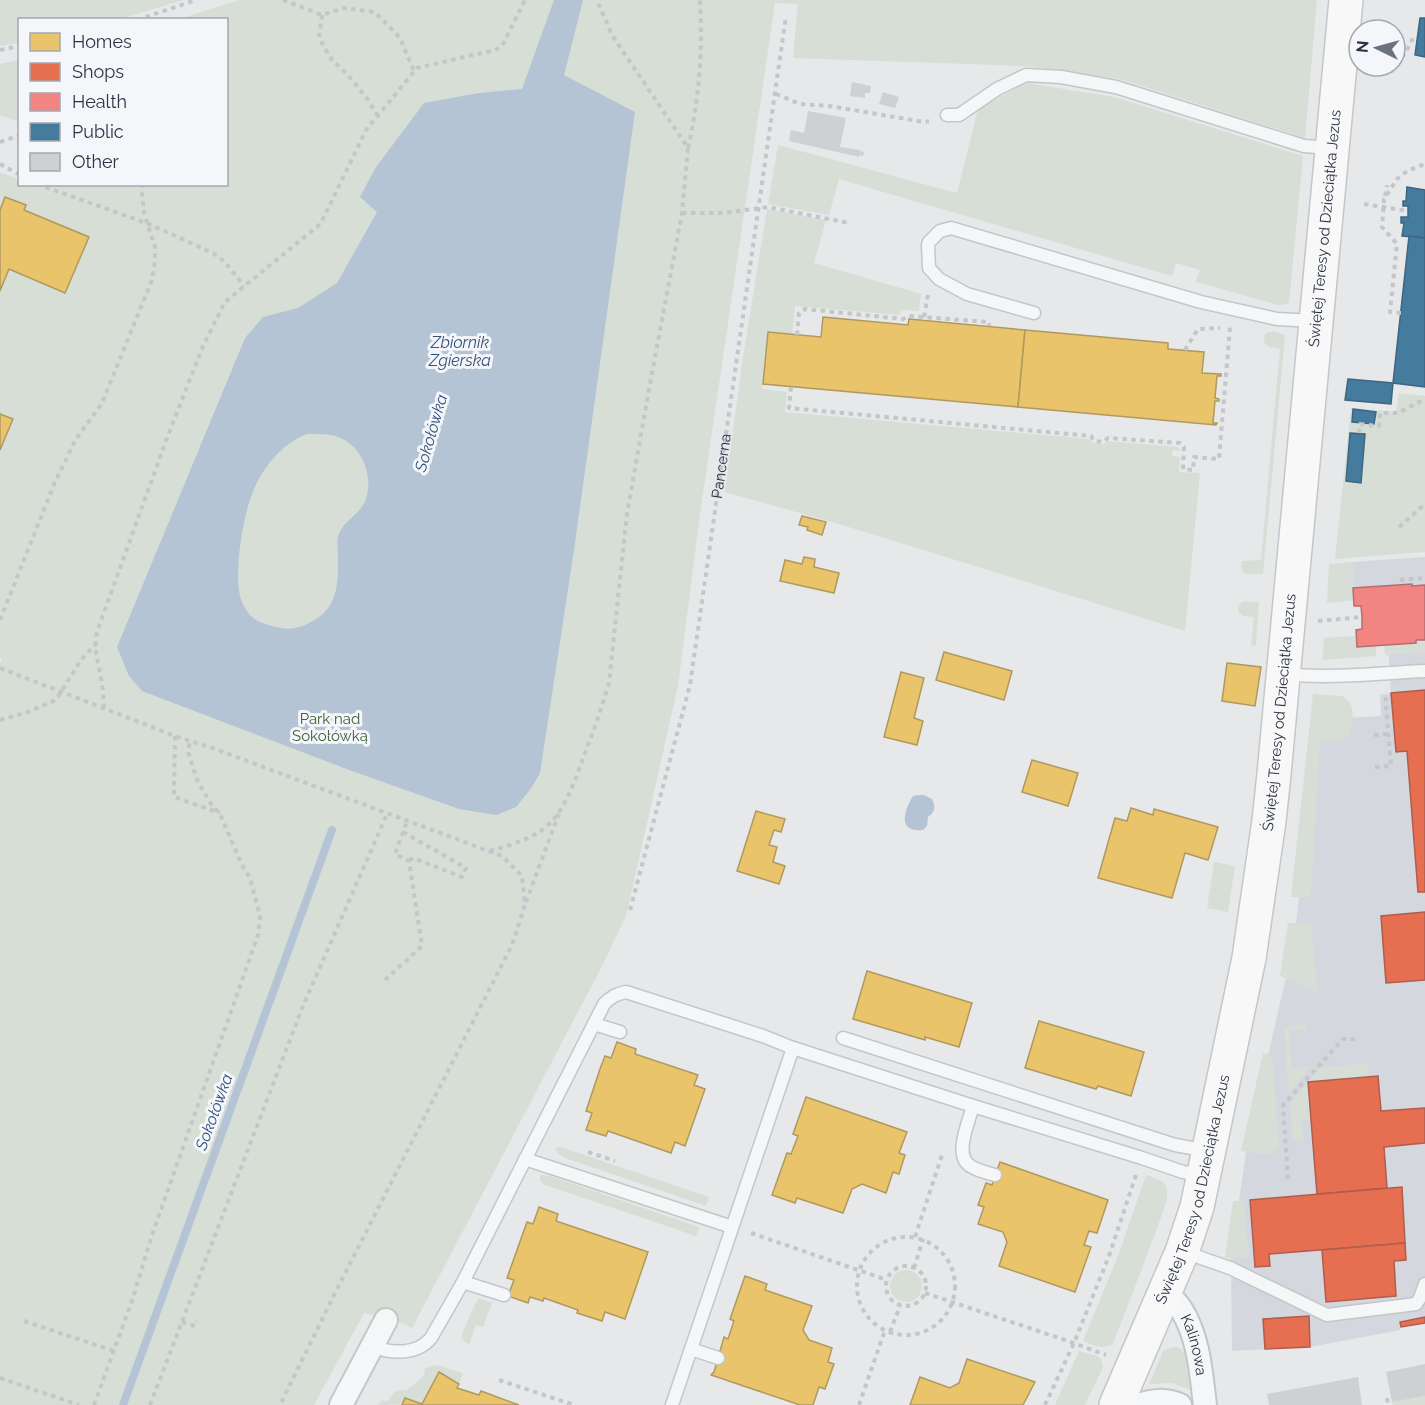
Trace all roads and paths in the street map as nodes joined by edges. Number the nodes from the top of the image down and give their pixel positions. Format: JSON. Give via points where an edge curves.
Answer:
{"nodes":[{"id":1,"x":196,"y":0,"type":"edge"},
{"id":2,"x":283,"y":0,"type":"edge"},
{"id":3,"x":525,"y":0,"type":"edge"},
{"id":4,"x":597,"y":0,"type":"edge"},
{"id":5,"x":700,"y":0,"type":"edge"},
{"id":6,"x":1346,"y":0,"type":"edge"},
{"id":7,"x":156,"y":13,"type":"junction"},
{"id":8,"x":322,"y":15,"type":"junction"},
{"id":9,"x":786,"y":16,"type":"dead end"},
{"id":10,"x":142,"y":18,"type":"edge"},
{"id":11,"x":157,"y":18,"type":"edge"},
{"id":12,"x":1418,"y":36,"type":"dead end"},
{"id":13,"x":18,"y":46,"type":"edge"},
{"id":14,"x":0,"y":50,"type":"edge"},
{"id":15,"x":1407,"y":50,"type":"edge"},
{"id":16,"x":414,"y":71,"type":"junction"},
{"id":17,"x":776,"y":94,"type":"junction"},
{"id":18,"x":377,"y":115,"type":"junction"},
{"id":19,"x":947,"y":115,"type":"joint"},
{"id":20,"x":18,"y":136,"type":"edge"},
{"id":21,"x":0,"y":142,"type":"edge"},
{"id":22,"x":688,"y":148,"type":"junction"},
{"id":23,"x":1333,"y":148,"type":"junction"},
{"id":24,"x":0,"y":164,"type":"edge"},
{"id":25,"x":1425,"y":164,"type":"edge"},
{"id":26,"x":18,"y":174,"type":"edge"},
{"id":27,"x":1387,"y":185,"type":"dead end"},
{"id":28,"x":43,"y":186,"type":"edge"},
{"id":29,"x":142,"y":186,"type":"edge"},
{"id":30,"x":1384,"y":199,"type":"junction"},
{"id":31,"x":1364,"y":204,"type":"dead end"},
{"id":32,"x":1383,"y":207,"type":"junction"},
{"id":33,"x":758,"y":208,"type":"junction"},
{"id":34,"x":1408,"y":211,"type":"dead end"},
{"id":35,"x":682,"y":213,"type":"junction"},
{"id":36,"x":849,"y":223,"type":"dead end"},
{"id":37,"x":149,"y":224,"type":"junction"},
{"id":38,"x":244,"y":286,"type":"junction"},
{"id":39,"x":1231,"y":309,"type":"junction"},
{"id":40,"x":1034,"y":313,"type":"dead end"},
{"id":41,"x":1401,"y":314,"type":"dead end"},
{"id":42,"x":1316,"y":321,"type":"junction"},
{"id":43,"x":989,"y":326,"type":"dead end"},
{"id":44,"x":1230,"y":328,"type":"junction"},
{"id":45,"x":797,"y":335,"type":"dead end"},
{"id":46,"x":1185,"y":350,"type":"dead end"},
{"id":47,"x":791,"y":387,"type":"dead end"},
{"id":48,"x":1425,"y":399,"type":"edge"},
{"id":49,"x":1359,"y":434,"type":"dead end"},
{"id":50,"x":1425,"y":504,"type":"edge"},
{"id":51,"x":1399,"y":527,"type":"dead end"},
{"id":52,"x":1425,"y":578,"type":"edge"},
{"id":53,"x":1400,"y":580,"type":"dead end"},
{"id":54,"x":1362,"y":617,"type":"dead end"},
{"id":55,"x":0,"y":620,"type":"edge"},
{"id":56,"x":1317,"y":621,"type":"dead end"},
{"id":57,"x":95,"y":645,"type":"junction"},
{"id":58,"x":0,"y":668,"type":"edge"},
{"id":59,"x":1425,"y":671,"type":"edge"},
{"id":60,"x":1283,"y":674,"type":"junction"},
{"id":61,"x":61,"y":692,"type":"junction"},
{"id":62,"x":1386,"y":694,"type":"dead end"},
{"id":63,"x":104,"y":708,"type":"junction"},
{"id":64,"x":0,"y":720,"type":"edge"},
{"id":65,"x":1388,"y":734,"type":"junction"},
{"id":66,"x":1374,"y":735,"type":"dead end"},
{"id":67,"x":175,"y":736,"type":"junction"},
{"id":68,"x":190,"y":741,"type":"junction"},
{"id":69,"x":1375,"y":767,"type":"dead end"},
{"id":70,"x":560,"y":810,"type":"junction"},
{"id":71,"x":387,"y":813,"type":"junction"},
{"id":72,"x":220,"y":814,"type":"junction"},
{"id":73,"x":407,"y":821,"type":"junction"},
{"id":74,"x":403,"y":832,"type":"junction"},
{"id":75,"x":489,"y":851,"type":"junction"},
{"id":76,"x":409,"y":861,"type":"junction"},
{"id":77,"x":525,"y":905,"type":"junction"},
{"id":78,"x":630,"y":910,"type":"dead end"},
{"id":79,"x":385,"y":980,"type":"dead end"},
{"id":80,"x":594,"y":1024,"type":"junction"},
{"id":81,"x":620,"y":1032,"type":"dead end"},
{"id":82,"x":843,"y":1038,"type":"dead end"},
{"id":83,"x":1355,"y":1039,"type":"dead end"},
{"id":84,"x":794,"y":1048,"type":"junction"},
{"id":85,"x":973,"y":1106,"type":"junction"},
{"id":86,"x":945,"y":1147,"type":"dead end"},
{"id":87,"x":588,"y":1152,"type":"dead end"},
{"id":88,"x":1142,"y":1158,"type":"junction"},
{"id":89,"x":525,"y":1159,"type":"junction"},
{"id":90,"x":615,"y":1161,"type":"dead end"},
{"id":91,"x":1206,"y":1163,"type":"junction"},
{"id":92,"x":995,"y":1175,"type":"dead end"},
{"id":93,"x":1288,"y":1179,"type":"dead end"},
{"id":94,"x":732,"y":1227,"type":"junction"},
{"id":95,"x":915,"y":1237,"type":"junction"},
{"id":96,"x":923,"y":1239,"type":"junction"},
{"id":97,"x":1182,"y":1252,"type":"junction"},
{"id":98,"x":914,"y":1268,"type":"junction"},
{"id":99,"x":859,"y":1269,"type":"junction"},
{"id":100,"x":887,"y":1280,"type":"junction"},
{"id":101,"x":463,"y":1282,"type":"junction"},
{"id":102,"x":1425,"y":1284,"type":"edge"},
{"id":103,"x":1166,"y":1291,"type":"junction"},
{"id":104,"x":925,"y":1293,"type":"junction"},
{"id":105,"x":504,"y":1295,"type":"dead end"},
{"id":106,"x":952,"y":1302,"type":"junction"},
{"id":107,"x":900,"y":1306,"type":"junction"},
{"id":108,"x":386,"y":1320,"type":"dead end"},
{"id":109,"x":24,"y":1321,"type":"dead end"},
{"id":110,"x":197,"y":1321,"type":"dead end"},
{"id":111,"x":182,"y":1322,"type":"junction"},
{"id":112,"x":885,"y":1330,"type":"junction"},
{"id":113,"x":890,"y":1332,"type":"junction"},
{"id":114,"x":1074,"y":1343,"type":"junction"},
{"id":115,"x":372,"y":1346,"type":"junction"},
{"id":116,"x":691,"y":1349,"type":"junction"},
{"id":117,"x":114,"y":1351,"type":"junction"},
{"id":118,"x":1112,"y":1357,"type":"dead end"},
{"id":119,"x":717,"y":1358,"type":"dead end"},
{"id":120,"x":0,"y":1378,"type":"edge"},
{"id":121,"x":499,"y":1380,"type":"dead end"},
{"id":122,"x":1387,"y":1398,"type":"dead end"},
{"id":123,"x":79,"y":1405,"type":"edge"},
{"id":124,"x":94,"y":1405,"type":"edge"},
{"id":125,"x":150,"y":1405,"type":"edge"},
{"id":126,"x":280,"y":1405,"type":"edge"},
{"id":127,"x":341,"y":1405,"type":"edge"},
{"id":128,"x":574,"y":1405,"type":"edge"},
{"id":129,"x":672,"y":1405,"type":"edge"},
{"id":130,"x":859,"y":1405,"type":"edge"},
{"id":131,"x":1045,"y":1405,"type":"edge"},
{"id":132,"x":1116,"y":1405,"type":"edge"},
{"id":133,"x":1138,"y":1405,"type":"edge"},
{"id":134,"x":1180,"y":1405,"type":"edge"},
{"id":135,"x":1205,"y":1405,"type":"edge"},
{"id":136,"x":1389,"y":1405,"type":"edge"}],
"edges":[{"from":1,"to":7,"type":"path"},
{"from":2,"to":8,"type":"path"},
{"from":3,"to":16,"type":"path","via":[[502,46]]},
{"from":4,"to":22,"type":"path","via":[[612,35]]},
{"from":5,"to":22,"type":"path","via":[[699,72]]},
{"from":6,"to":23,"type":"street","name":"Świętej Teresy od Dzieciątka Jezus"},
{"from":7,"to":10,"type":"path"},
{"from":7,"to":11,"type":"path"},
{"from":8,"to":16,"type":"path","via":[[344,8],[374,12],[400,38]]},
{"from":8,"to":18,"type":"path","via":[[319,38]]},
{"from":9,"to":17,"type":"path","name":"Pancerna"},
{"from":12,"to":15,"type":"path"},
{"from":13,"to":14,"type":"path"},
{"from":16,"to":18,"type":"path"},
{"from":17,"to":19,"type":"path","via":[[800,104],[924,122]]},
{"from":17,"to":33,"type":"path","name":"Pancerna"},
{"from":18,"to":38,"type":"path","via":[[322,221]]},
{"from":19,"to":23,"type":"lane","via":[[959,115],[1026,75],[1061,77],[1116,87],[1304,146]]},
{"from":20,"to":21,"type":"path"},
{"from":22,"to":35,"type":"path"},
{"from":23,"to":42,"type":"street","name":"Świętej Teresy od Dzieciątka Jezus"},
{"from":24,"to":26,"type":"path"},
{"from":25,"to":30,"type":"path","via":[[1400,176]]},
{"from":27,"to":30,"type":"path"},
{"from":28,"to":37,"type":"path"},
{"from":29,"to":37,"type":"path"},
{"from":30,"to":32,"type":"path"},
{"from":31,"to":32,"type":"path"},
{"from":32,"to":34,"type":"path"},
{"from":32,"to":41,"type":"path","via":[[1382,227],[1397,244],[1390,312]]},
{"from":33,"to":35,"type":"path"},
{"from":33,"to":36,"type":"path"},
{"from":33,"to":78,"type":"path","name":"Pancerna","via":[[690,684]]},
{"from":35,"to":70,"type":"path","via":[[627,514],[609,683],[572,788]]},
{"from":37,"to":38,"type":"path","via":[[213,253]]},
{"from":37,"to":55,"type":"path","via":[[155,248],[152,280],[102,403],[76,439],[55,482]]},
{"from":38,"to":57,"type":"path","via":[[225,302],[203,346]]},
{"from":39,"to":40,"type":"lane","via":[[951,228],[940,231],[929,242],[929,268],[939,279],[967,294]]},
{"from":39,"to":42,"type":"lane","via":[[1277,319]]},
{"from":39,"to":44,"type":"path"},
{"from":42,"to":60,"type":"street","name":"Świętej Teresy od Dzieciątka Jezus"},
{"from":43,"to":45,"type":"path","via":[[989,322],[909,316],[903,319],[805,309],[799,313]]},
{"from":44,"to":46,"type":"path","via":[[1198,329]]},
{"from":44,"to":47,"type":"path","via":[[1219,459],[1194,458],[1193,470],[1182,469],[1184,447],[1180,443],[1108,438],[1103,442],[1090,436],[789,408]]},
{"from":48,"to":49,"type":"path","via":[[1398,413],[1380,413],[1379,426],[1360,424]]},
{"from":50,"to":51,"type":"path"},
{"from":52,"to":53,"type":"path"},
{"from":54,"to":56,"type":"path"},
{"from":57,"to":61,"type":"path"},
{"from":57,"to":63,"type":"path"},
{"from":58,"to":61,"type":"path"},
{"from":59,"to":60,"type":"lane"},
{"from":60,"to":91,"type":"street","name":"Świętej Teresy od Dzieciątka Jezus","via":[[1258,901]]},
{"from":61,"to":63,"type":"path"},
{"from":61,"to":64,"type":"path","via":[[56,700]]},
{"from":62,"to":65,"type":"path"},
{"from":63,"to":67,"type":"path"},
{"from":65,"to":66,"type":"path"},
{"from":65,"to":69,"type":"path","via":[[1391,766]]},
{"from":67,"to":68,"type":"path"},
{"from":67,"to":72,"type":"path","via":[[174,797]]},
{"from":68,"to":71,"type":"path"},
{"from":68,"to":72,"type":"path","via":[[188,752],[196,780]]},
{"from":70,"to":75,"type":"path","via":[[543,830]]},
{"from":70,"to":77,"type":"path"},
{"from":71,"to":73,"type":"path"},
{"from":71,"to":111,"type":"path","via":[[303,1006]]},
{"from":72,"to":117,"type":"path","via":[[250,878],[260,916],[258,935]]},
{"from":73,"to":74,"type":"path"},
{"from":73,"to":75,"type":"path"},
{"from":74,"to":76,"type":"path","via":[[395,854]]},
{"from":74,"to":76,"type":"path","via":[[466,868],[462,877],[413,858]]},
{"from":75,"to":77,"type":"path","via":[[502,856],[522,876]]},
{"from":76,"to":79,"type":"path","via":[[422,946]]},
{"from":77,"to":126,"type":"path","via":[[512,945]]},
{"from":80,"to":81,"type":"lane"},
{"from":80,"to":84,"type":"lane","via":[[604,1004],[626,992]]},
{"from":80,"to":89,"type":"lane"},
{"from":82,"to":91,"type":"lane","via":[[1175,1145]]},
{"from":83,"to":93,"type":"path","via":[[1343,1039],[1283,1105]]},
{"from":84,"to":85,"type":"lane"},
{"from":84,"to":94,"type":"lane"},
{"from":85,"to":88,"type":"lane"},
{"from":85,"to":92,"type":"lane","via":[[962,1153],[970,1167]]},
{"from":86,"to":95,"type":"path"},
{"from":87,"to":90,"type":"path"},
{"from":88,"to":91,"type":"lane","via":[[1183,1172]]},
{"from":88,"to":114,"type":"path"},
{"from":89,"to":94,"type":"lane"},
{"from":89,"to":101,"type":"lane"},
{"from":91,"to":97,"type":"street","name":"Świętej Teresy od Dzieciątka Jezus"},
{"from":94,"to":99,"type":"path"},
{"from":94,"to":116,"type":"lane"},
{"from":95,"to":96,"type":"path"},
{"from":95,"to":99,"type":"path","via":[[895,1237],[877,1245]]},
{"from":96,"to":98,"type":"path"},
{"from":96,"to":106,"type":"path","via":[[939,1249],[951,1265],[955,1283]]},
{"from":97,"to":102,"type":"lane","via":[[1230,1268],[1327,1315],[1416,1304]]},
{"from":97,"to":103,"type":"street","name":"Świętej Teresy od Dzieciątka Jezus"},
{"from":98,"to":100,"type":"path","via":[[898,1268]]},
{"from":98,"to":104,"type":"path","via":[[924,1278]]},
{"from":99,"to":100,"type":"path"},
{"from":99,"to":112,"type":"path","via":[[856,1290],[862,1309]]},
{"from":100,"to":107,"type":"path","via":[[886,1293]]},
{"from":101,"to":105,"type":"lane"},
{"from":101,"to":115,"type":"lane","via":[[426,1344],[406,1351]]},
{"from":103,"to":132,"type":"street","name":"Świętej Teresy od Dzieciątka Jezus"},
{"from":103,"to":135,"type":"street","name":"Kalinowa","via":[[1188,1324],[1199,1359]]},
{"from":104,"to":106,"type":"path"},
{"from":104,"to":107,"type":"path","via":[[919,1302]]},
{"from":106,"to":113,"type":"path","via":[[938,1323],[923,1332]]},
{"from":106,"to":114,"type":"path"},
{"from":107,"to":113,"type":"path"},
{"from":108,"to":115,"type":"street"},
{"from":109,"to":117,"type":"path"},
{"from":110,"to":111,"type":"path","via":[[195,1326]]},
{"from":111,"to":125,"type":"path"},
{"from":112,"to":113,"type":"path"},
{"from":112,"to":130,"type":"path"},
{"from":114,"to":118,"type":"path"},
{"from":114,"to":131,"type":"path"},
{"from":115,"to":127,"type":"street"},
{"from":116,"to":119,"type":"lane"},
{"from":116,"to":129,"type":"lane"},
{"from":117,"to":124,"type":"path"},
{"from":120,"to":123,"type":"path"},
{"from":121,"to":128,"type":"path"},
{"from":122,"to":136,"type":"path"},
{"from":133,"to":134,"type":"street","via":[[1160,1400]]}]}
